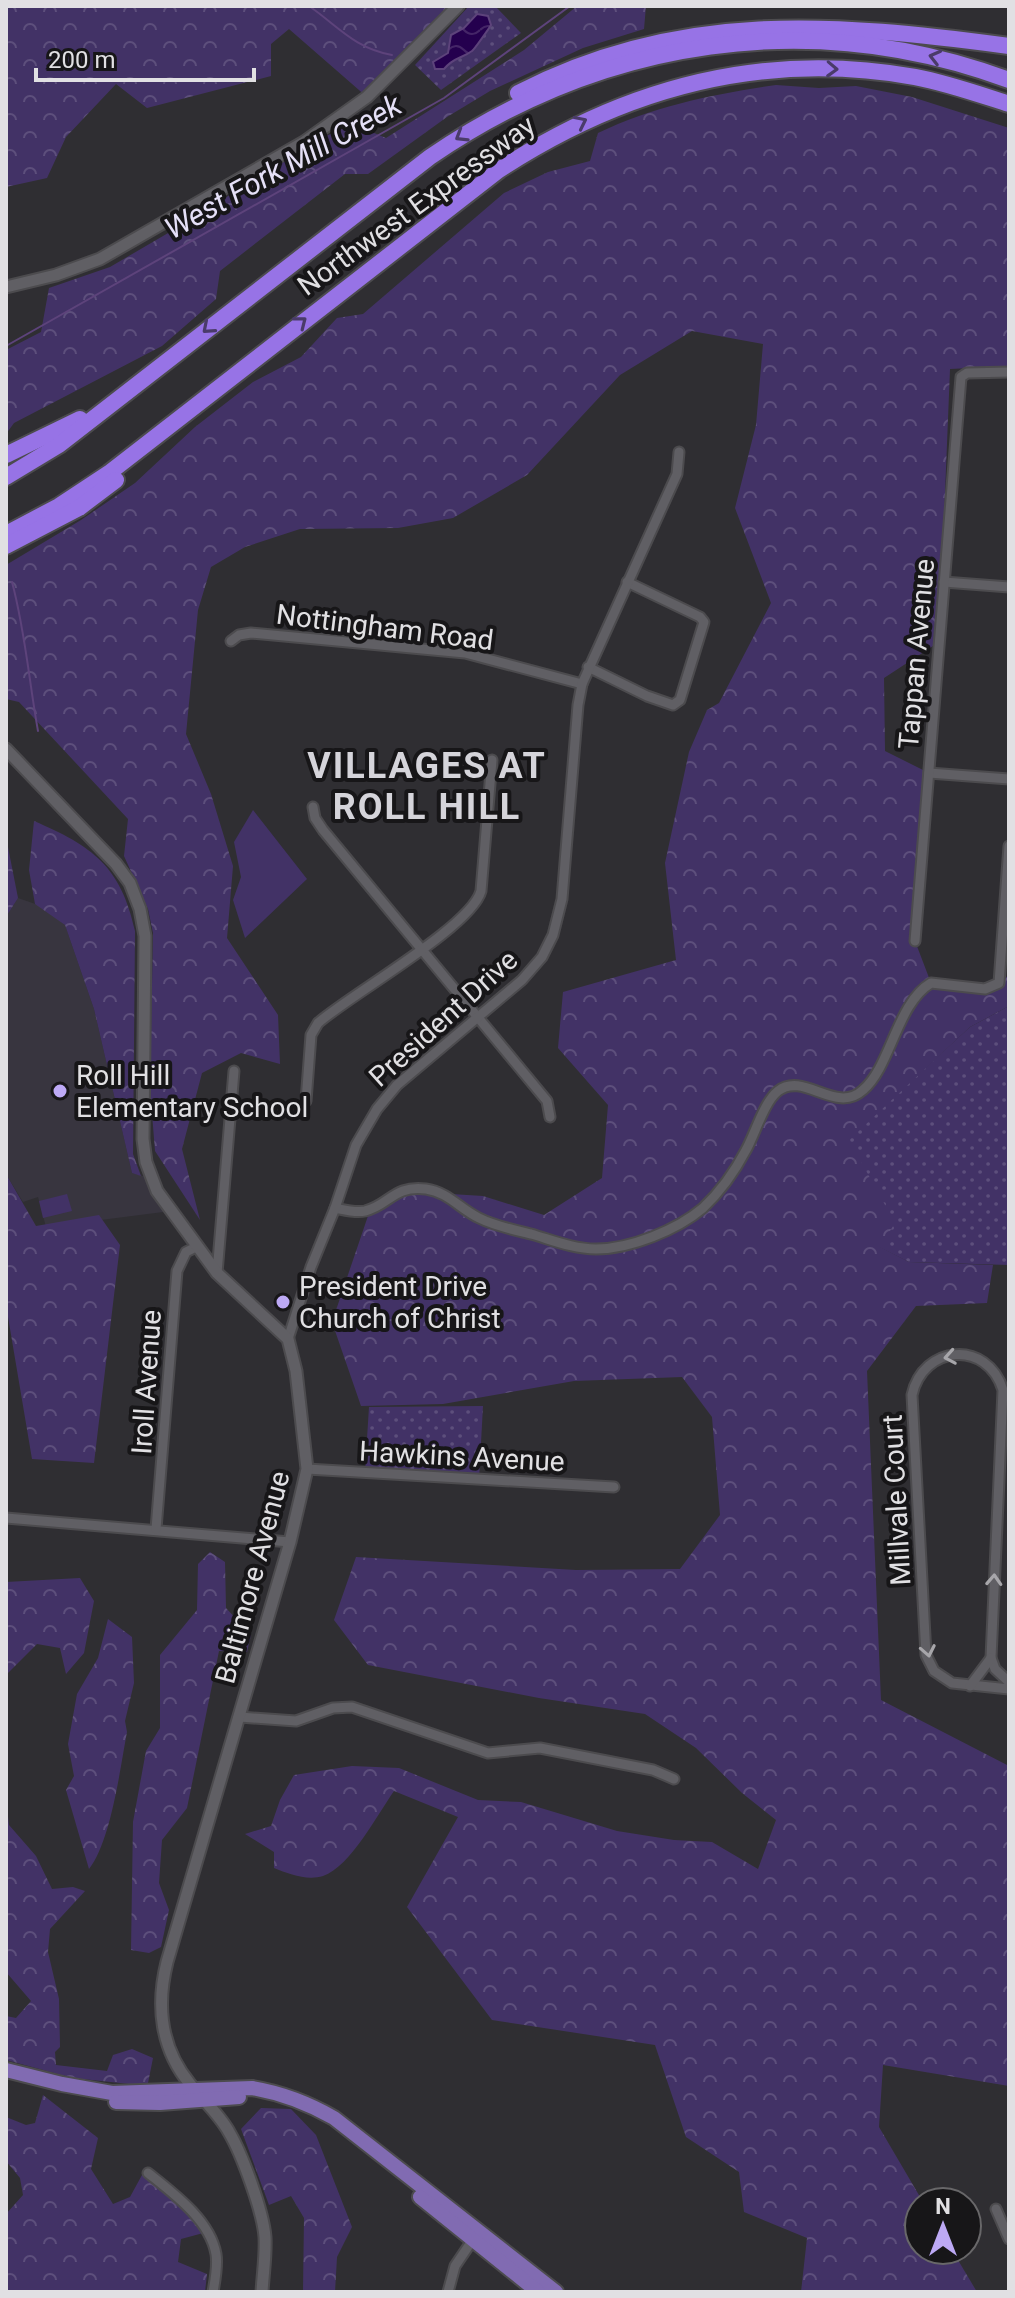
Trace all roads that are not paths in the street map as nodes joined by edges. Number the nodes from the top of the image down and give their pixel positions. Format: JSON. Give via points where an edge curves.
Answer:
{"nodes":[{"id":1,"x":458,"y":6,"type":"edge"},
{"id":2,"x":857,"y":30,"type":"junction"},
{"id":3,"x":1009,"y":34,"type":"edge"},
{"id":4,"x":1009,"y":46,"type":"edge"},
{"id":5,"x":1009,"y":80,"type":"edge"},
{"id":6,"x":1009,"y":107,"type":"edge"},
{"id":7,"x":490,"y":119,"type":"junction"},
{"id":8,"x":6,"y":287,"type":"edge"},
{"id":9,"x":181,"y":352,"type":"junction"},
{"id":10,"x":240,"y":370,"type":"junction"},
{"id":11,"x":1009,"y":372,"type":"edge"},
{"id":12,"x":679,"y":452,"type":"dead end"},
{"id":13,"x":6,"y":455,"type":"edge"},
{"id":14,"x":6,"y":477,"type":"edge"},
{"id":15,"x":6,"y":534,"type":"edge"},
{"id":16,"x":6,"y":546,"type":"edge"},
{"id":17,"x":627,"y":582,"type":"junction"},
{"id":18,"x":944,"y":582,"type":"junction"},
{"id":19,"x":1009,"y":587,"type":"edge"},
{"id":20,"x":231,"y":641,"type":"dead end"},
{"id":21,"x":588,"y":667,"type":"junction"},
{"id":22,"x":582,"y":684,"type":"junction"},
{"id":23,"x":6,"y":749,"type":"edge"},
{"id":24,"x":492,"y":760,"type":"dead end"},
{"id":25,"x":929,"y":773,"type":"junction"},
{"id":26,"x":1009,"y":779,"type":"edge"},
{"id":27,"x":313,"y":807,"type":"dead end"},
{"id":28,"x":1009,"y":846,"type":"edge"},
{"id":29,"x":915,"y":941,"type":"dead end"},
{"id":30,"x":1006,"y":948,"type":"edge"},
{"id":31,"x":421,"y":949,"type":"junction"},
{"id":32,"x":479,"y":1019,"type":"junction"},
{"id":33,"x":234,"y":1071,"type":"dead end"},
{"id":34,"x":306,"y":1101,"type":"dead end"},
{"id":35,"x":550,"y":1117,"type":"dead end"},
{"id":36,"x":335,"y":1208,"type":"junction"},
{"id":37,"x":196,"y":1247,"type":"junction"},
{"id":38,"x":217,"y":1273,"type":"junction"},
{"id":39,"x":288,"y":1339,"type":"junction"},
{"id":40,"x":307,"y":1469,"type":"junction"},
{"id":41,"x":614,"y":1487,"type":"dead end"},
{"id":42,"x":6,"y":1518,"type":"edge"},
{"id":43,"x":156,"y":1529,"type":"junction"},
{"id":44,"x":290,"y":1542,"type":"junction"},
{"id":45,"x":991,"y":1658,"type":"junction"},
{"id":46,"x":1009,"y":1682,"type":"edge"},
{"id":47,"x":970,"y":1686,"type":"junction"},
{"id":48,"x":1009,"y":1689,"type":"edge"},
{"id":49,"x":240,"y":1717,"type":"junction"},
{"id":50,"x":674,"y":1779,"type":"dead end"},
{"id":51,"x":178,"y":2067,"type":"junction"},
{"id":52,"x":6,"y":2070,"type":"edge"},
{"id":53,"x":6,"y":2078,"type":"edge"},
{"id":54,"x":167,"y":2092,"type":"junction"},
{"id":55,"x":199,"y":2094,"type":"junction"},
{"id":56,"x":148,"y":2173,"type":"dead end"},
{"id":57,"x":996,"y":2209,"type":"dead end"},
{"id":58,"x":476,"y":2236,"type":"junction"},
{"id":59,"x":1009,"y":2239,"type":"edge"},
{"id":60,"x":213,"y":2292,"type":"edge"},
{"id":61,"x":262,"y":2292,"type":"edge"},
{"id":62,"x":448,"y":2292,"type":"edge"},
{"id":63,"x":538,"y":2292,"type":"edge"},
{"id":64,"x":556,"y":2292,"type":"edge"}],
"edges":[{"from":1,"to":8,"type":"street","via":[[393,73],[316,134],[100,259]]},
{"from":2,"to":3,"type":"highway","via":[[915,27]]},
{"from":2,"to":4,"type":"highway"},
{"from":2,"to":7,"type":"highway","via":[[757,28],[652,44],[539,83],[511,97]]},
{"from":5,"to":7,"type":"highway","name":"Northwest Expressway","one_way":true,"via":[[887,47],[756,40],[673,51],[620,65]]},
{"from":10,"to":6,"type":"highway","name":"Northwest Expressway","one_way":true,"via":[[499,170],[552,137],[622,104],[699,81],[821,68],[917,77]]},
{"from":7,"to":9,"type":"highway","name":"Northwest Expressway","one_way":true,"via":[[404,175]]},
{"from":9,"to":13,"type":"highway","via":[[72,424]]},
{"from":9,"to":14,"type":"highway","name":"Northwest Expressway","via":[[59,445]]},
{"from":10,"to":15,"type":"highway","name":"Northwest Expressway","via":[[109,473]]},
{"from":10,"to":16,"type":"highway","via":[[213,401],[114,482],[79,508]]},
{"from":11,"to":18,"type":"street","name":"Tappan Avenue","via":[[961,377]]},
{"from":12,"to":17,"type":"street","name":"President Drive","via":[[677,474]]},
{"from":17,"to":21,"type":"street","name":"President Drive"},
{"from":17,"to":21,"type":"street","via":[[704,622],[680,700],[673,705],[647,696]]},
{"from":18,"to":19,"type":"street"},
{"from":18,"to":25,"type":"street","name":"Tappan Avenue"},
{"from":20,"to":22,"type":"street","name":"Nottingham Road","via":[[251,633],[441,650]]},
{"from":21,"to":22,"type":"street","name":"President Drive"},
{"from":22,"to":32,"type":"street","name":"President Drive","via":[[562,899],[553,935],[531,970]]},
{"from":23,"to":37,"type":"street","via":[[116,864],[136,896],[145,936],[144,1149],[157,1191]]},
{"from":24,"to":31,"type":"street","via":[[479,898]]},
{"from":25,"to":26,"type":"street"},
{"from":25,"to":29,"type":"street","name":"Tappan Avenue"},
{"from":27,"to":31,"type":"street","via":[[323,830]]},
{"from":28,"to":30,"type":"street"},
{"from":30,"to":36,"type":"street","via":[[995,986],[925,986],[870,1082],[855,1096],[835,1098],[793,1085],[780,1090],[714,1196],[691,1217],[638,1240],[596,1249],[558,1243],[488,1222],[426,1189],[402,1191],[362,1212]]},
{"from":31,"to":32,"type":"street"},
{"from":31,"to":34,"type":"street","via":[[318,1023],[311,1035]]},
{"from":32,"to":35,"type":"street","via":[[547,1101]]},
{"from":32,"to":36,"type":"street","name":"President Drive","via":[[397,1085],[377,1109],[356,1145]]},
{"from":33,"to":38,"type":"street"},
{"from":36,"to":39,"type":"street","name":"President Drive"},
{"from":37,"to":38,"type":"street"},
{"from":37,"to":43,"type":"street","name":"Iroll Avenue","via":[[186,1252],[177,1271]]},
{"from":38,"to":39,"type":"street"},
{"from":39,"to":40,"type":"street","name":"Baltimore Avenue"},
{"from":40,"to":41,"type":"street","name":"Hawkins Avenue"},
{"from":40,"to":44,"type":"street","name":"Baltimore Avenue"},
{"from":42,"to":43,"type":"street"},
{"from":43,"to":44,"type":"street"},
{"from":44,"to":49,"type":"street","name":"Baltimore Avenue"},
{"from":45,"to":46,"type":"street"},
{"from":45,"to":47,"type":"street"},
{"from":45,"to":47,"type":"street","name":"Millvale Court","one_way":true,"via":[[1003,1390],[984,1362],[948,1355],[925,1368],[912,1395],[926,1655],[934,1671],[952,1683]]},
{"from":47,"to":48,"type":"street","name":"Millvale Court"},
{"from":49,"to":50,"type":"street","via":[[296,1721],[352,1707],[488,1753],[540,1748],[653,1770]]},
{"from":49,"to":51,"type":"street","name":"Baltimore Avenue","via":[[161,1988],[163,2026]]},
{"from":51,"to":54,"type":"street"},
{"from":51,"to":55,"type":"street","name":"Baltimore Avenue"},
{"from":52,"to":54,"type":"main road","via":[[88,2090]]},
{"from":53,"to":55,"type":"main road","via":[[112,2102],[151,2103]]},
{"from":54,"to":55,"type":"main road"},
{"from":55,"to":58,"type":"main road","via":[[256,2097],[313,2115]]},
{"from":55,"to":61,"type":"street","name":"Baltimore Avenue","via":[[233,2139],[262,2215]]},
{"from":56,"to":60,"type":"street","via":[[181,2200],[207,2232],[217,2263]]},
{"from":57,"to":59,"type":"street"},
{"from":58,"to":62,"type":"street","via":[[455,2266]]},
{"from":58,"to":63,"type":"main road"},
{"from":58,"to":64,"type":"main road"}]}
